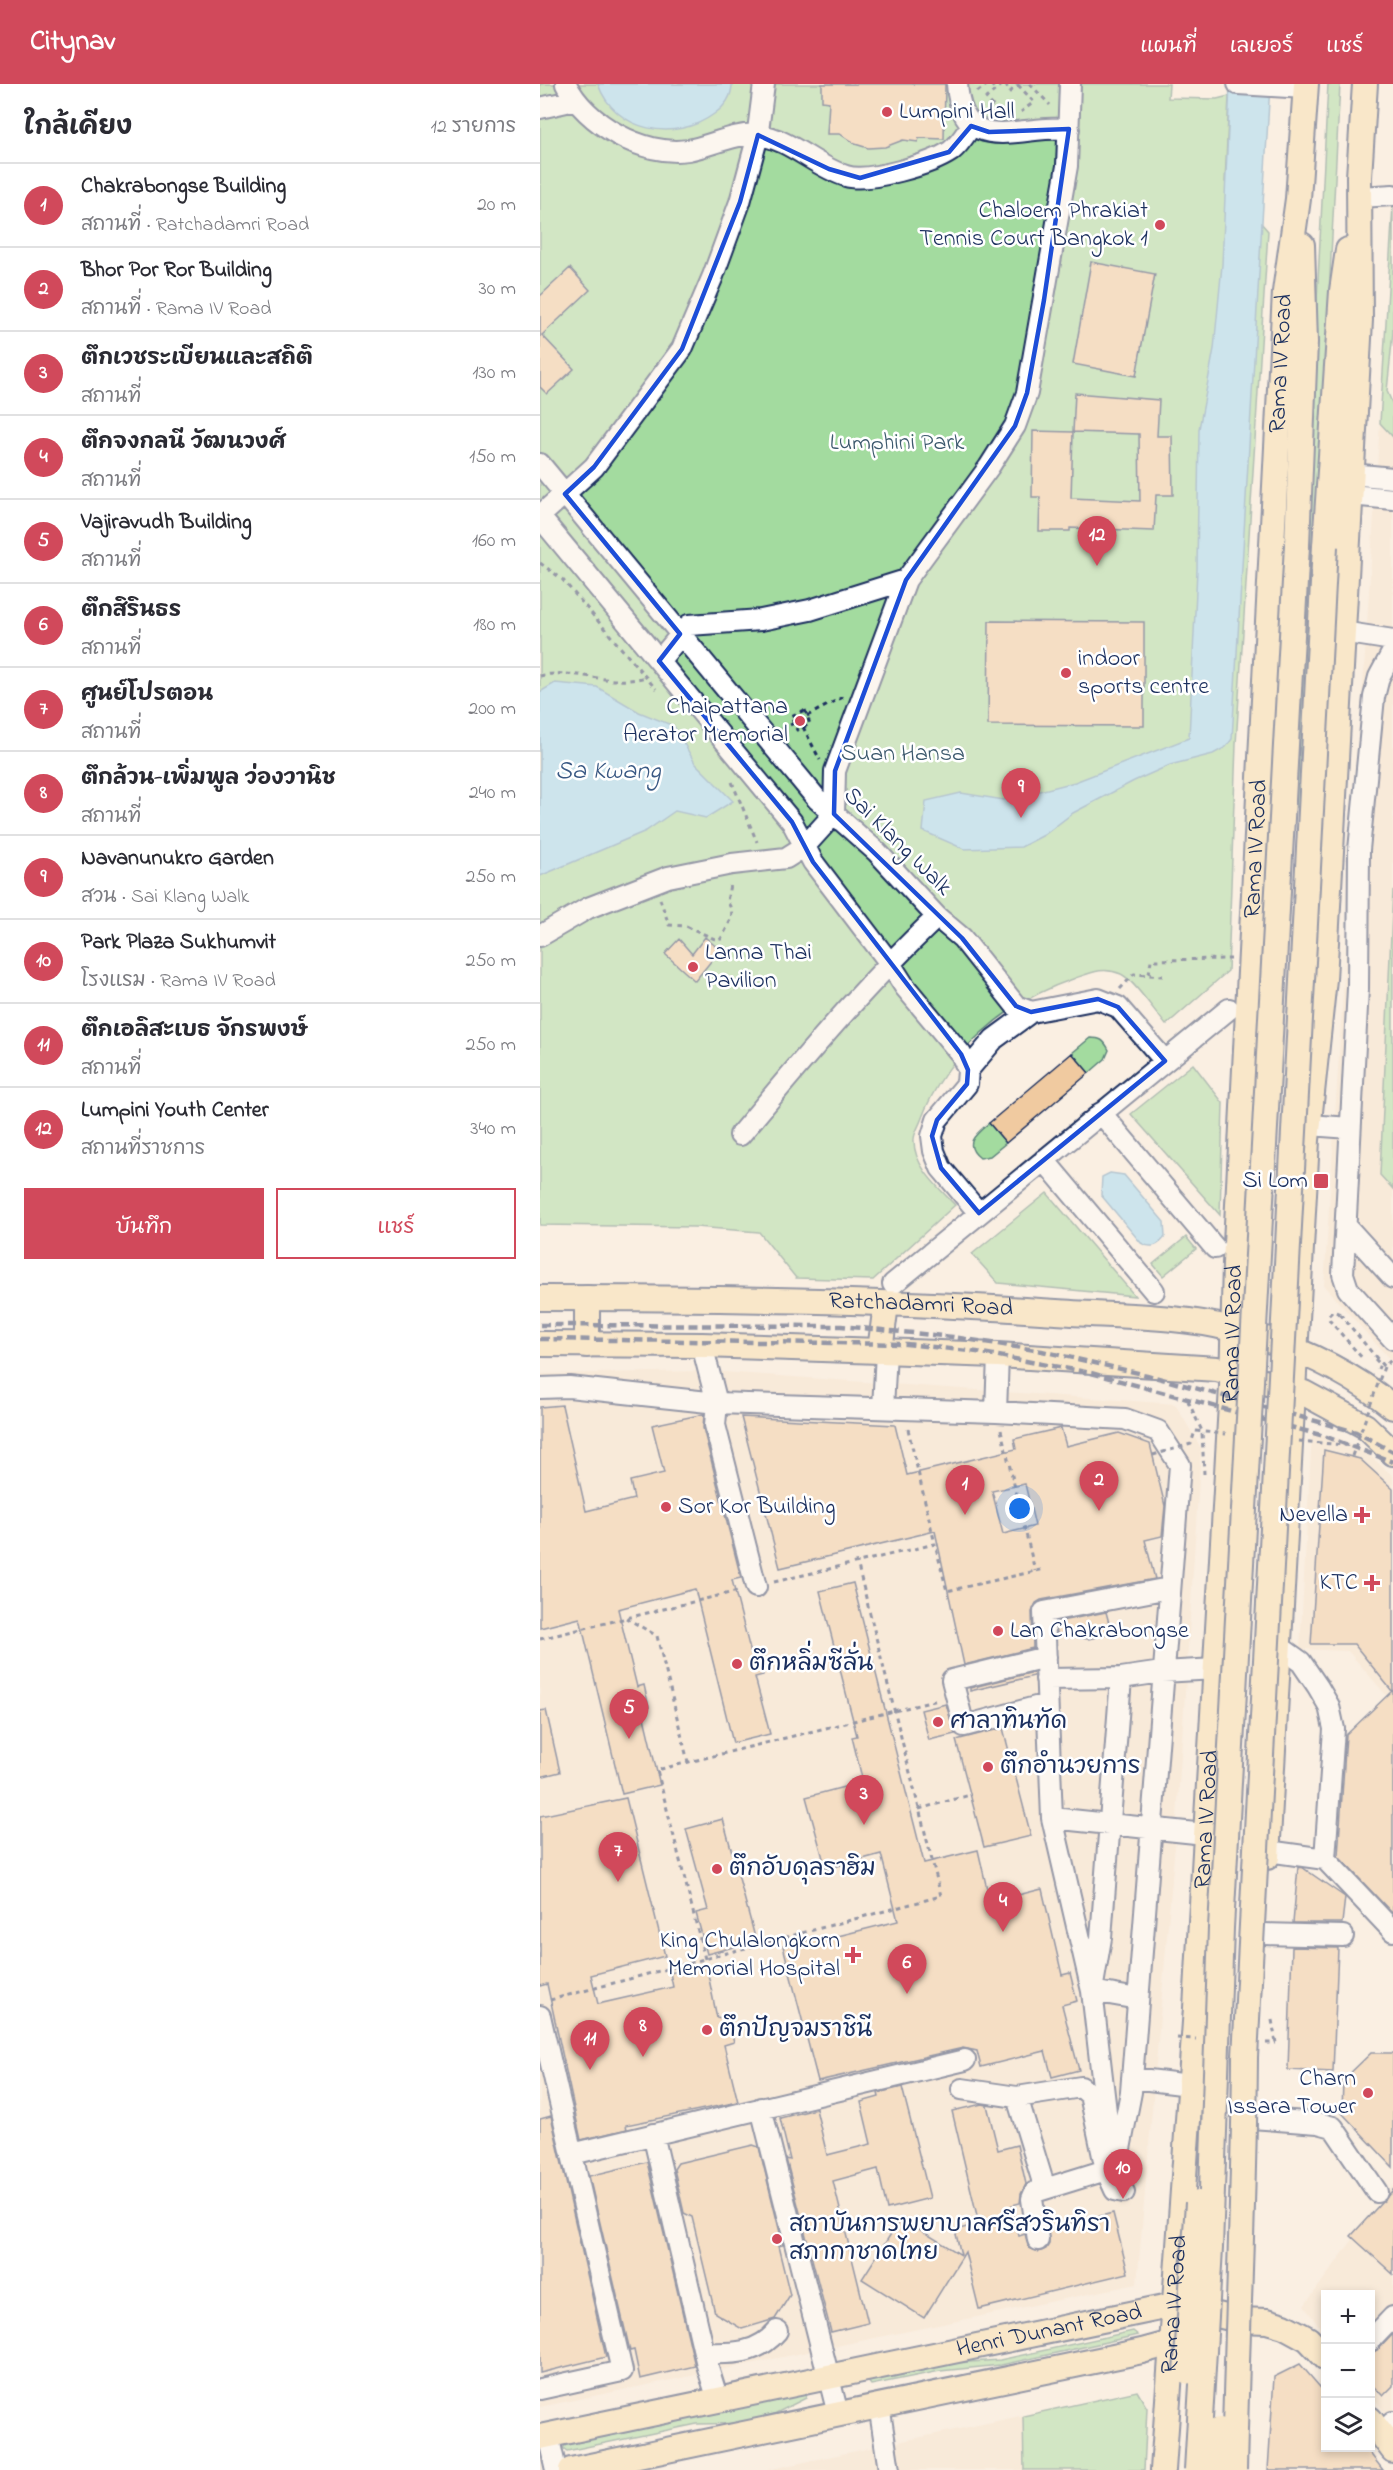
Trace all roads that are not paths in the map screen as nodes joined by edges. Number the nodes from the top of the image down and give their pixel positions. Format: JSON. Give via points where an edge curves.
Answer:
{"nodes":[{"id":1,"x":764,"y":84,"type":"edge"},
{"id":2,"x":957,"y":84,"type":"edge"},
{"id":3,"x":1070,"y":84,"type":"edge"},
{"id":4,"x":1238,"y":84,"type":"edge"},
{"id":5,"x":1365,"y":84,"type":"edge"},
{"id":6,"x":1306,"y":86,"type":"edge"},
{"id":7,"x":571,"y":92,"type":"edge"},
{"id":8,"x":540,"y":108,"type":"edge"},
{"id":9,"x":971,"y":126,"type":"junction"},
{"id":10,"x":1069,"y":129,"type":"junction"},
{"id":11,"x":758,"y":135,"type":"junction"},
{"id":12,"x":1359,"y":187,"type":"junction"},
{"id":13,"x":1393,"y":195,"type":"edge"},
{"id":14,"x":1299,"y":199,"type":"junction"},
{"id":15,"x":540,"y":464,"type":"edge"},
{"id":16,"x":1393,"y":478,"type":"edge"},
{"id":17,"x":1350,"y":484,"type":"junction"},
{"id":18,"x":566,"y":494,"type":"junction"},
{"id":19,"x":1393,"y":499,"type":"edge"},
{"id":20,"x":540,"y":517,"type":"edge"},
{"id":21,"x":906,"y":580,"type":"junction"},
{"id":22,"x":1342,"y":632,"type":"junction"},
{"id":23,"x":680,"y":634,"type":"junction"},
{"id":24,"x":1393,"y":640,"type":"edge"},
{"id":25,"x":1393,"y":651,"type":"edge"},
{"id":26,"x":659,"y":661,"type":"junction"},
{"id":27,"x":834,"y":814,"type":"junction"},
{"id":28,"x":805,"y":846,"type":"junction"},
{"id":29,"x":1253,"y":904,"type":"junction"},
{"id":30,"x":1328,"y":905,"type":"junction"},
{"id":31,"x":937,"y":917,"type":"junction"},
{"id":32,"x":540,"y":936,"type":"edge"},
{"id":33,"x":889,"y":962,"type":"junction"},
{"id":34,"x":1229,"y":1009,"type":"dead end"},
{"id":35,"x":1031,"y":1012,"type":"junction"},
{"id":36,"x":1165,"y":1061,"type":"junction"},
{"id":37,"x":969,"y":1070,"type":"junction"},
{"id":38,"x":1101,"y":1113,"type":"junction"},
{"id":39,"x":1309,"y":1125,"type":"junction"},
{"id":40,"x":1350,"y":1128,"type":"junction"},
{"id":41,"x":740,"y":1135,"type":"dead end"},
{"id":42,"x":1044,"y":1160,"type":"junction"},
{"id":43,"x":979,"y":1213,"type":"junction"},
{"id":44,"x":1346,"y":1226,"type":"junction"},
{"id":45,"x":1215,"y":1248,"type":"dead end"},
{"id":46,"x":1393,"y":1278,"type":"edge"},
{"id":47,"x":1154,"y":1291,"type":"dead end"},
{"id":48,"x":889,"y":1294,"type":"junction"},
{"id":49,"x":540,"y":1298,"type":"edge"},
{"id":50,"x":587,"y":1298,"type":"junction"},
{"id":51,"x":1232,"y":1329,"type":"junction"},
{"id":52,"x":1393,"y":1340,"type":"edge"},
{"id":53,"x":540,"y":1344,"type":"edge"},
{"id":54,"x":587,"y":1345,"type":"junction"},
{"id":55,"x":702,"y":1345,"type":"junction"},
{"id":56,"x":1296,"y":1350,"type":"junction"},
{"id":57,"x":883,"y":1352,"type":"junction"},
{"id":58,"x":998,"y":1355,"type":"junction"},
{"id":59,"x":1232,"y":1371,"type":"junction"},
{"id":60,"x":540,"y":1388,"type":"edge"},
{"id":61,"x":1294,"y":1390,"type":"junction"},
{"id":62,"x":1391,"y":1402,"type":"edge"},
{"id":63,"x":717,"y":1403,"type":"junction"},
{"id":64,"x":883,"y":1408,"type":"junction"},
{"id":65,"x":996,"y":1412,"type":"junction"},
{"id":66,"x":1393,"y":1453,"type":"edge"},
{"id":67,"x":756,"y":1587,"type":"road end"},
{"id":68,"x":1169,"y":1588,"type":"junction"},
{"id":69,"x":1280,"y":1647,"type":"junction"},
{"id":70,"x":1046,"y":1657,"type":"junction"},
{"id":71,"x":1216,"y":1669,"type":"junction"},
{"id":72,"x":1162,"y":1672,"type":"junction"},
{"id":73,"x":1121,"y":1678,"type":"junction"},
{"id":74,"x":1046,"y":1679,"type":"junction"},
{"id":75,"x":1047,"y":1704,"type":"junction"},
{"id":76,"x":1052,"y":1818,"type":"junction"},
{"id":77,"x":1109,"y":1825,"type":"junction"},
{"id":78,"x":1150,"y":1830,"type":"junction"},
{"id":79,"x":1205,"y":1834,"type":"junction"},
{"id":80,"x":1268,"y":1851,"type":"junction"},
{"id":81,"x":1325,"y":1859,"type":"junction"},
{"id":82,"x":1393,"y":1931,"type":"edge"},
{"id":83,"x":1263,"y":1934,"type":"junction"},
{"id":84,"x":1343,"y":1936,"type":"dead end"},
{"id":85,"x":1092,"y":1991,"type":"junction"},
{"id":86,"x":1138,"y":1999,"type":"junction"},
{"id":87,"x":540,"y":2016,"type":"edge"},
{"id":88,"x":1245,"y":2057,"type":"junction"},
{"id":89,"x":1215,"y":2058,"type":"junction"},
{"id":90,"x":965,"y":2060,"type":"dead end"},
{"id":91,"x":1132,"y":2078,"type":"junction"},
{"id":92,"x":1190,"y":2085,"type":"junction"},
{"id":93,"x":962,"y":2090,"type":"dead end"},
{"id":94,"x":1017,"y":2097,"type":"junction"},
{"id":95,"x":761,"y":2108,"type":"junction"},
{"id":96,"x":1251,"y":2118,"type":"junction"},
{"id":97,"x":653,"y":2134,"type":"junction"},
{"id":98,"x":572,"y":2154,"type":"junction"},
{"id":99,"x":1109,"y":2163,"type":"junction"},
{"id":100,"x":1045,"y":2189,"type":"junction"},
{"id":101,"x":1124,"y":2192,"type":"dead end"},
{"id":102,"x":1377,"y":2192,"type":"dead end"},
{"id":103,"x":1038,"y":2240,"type":"dead end"},
{"id":104,"x":1174,"y":2304,"type":"junction"},
{"id":105,"x":1393,"y":2317,"type":"edge"},
{"id":106,"x":1239,"y":2320,"type":"junction"},
{"id":107,"x":777,"y":2331,"type":"dead end"},
{"id":108,"x":1375,"y":2337,"type":"edge"},
{"id":109,"x":1171,"y":2344,"type":"junction"},
{"id":110,"x":1321,"y":2352,"type":"edge"},
{"id":111,"x":705,"y":2353,"type":"junction"},
{"id":112,"x":831,"y":2377,"type":"junction"},
{"id":113,"x":540,"y":2389,"type":"edge"},
{"id":114,"x":718,"y":2400,"type":"junction"},
{"id":115,"x":879,"y":2405,"type":"junction"},
{"id":116,"x":838,"y":2414,"type":"junction"},
{"id":117,"x":544,"y":2436,"type":"edge"},
{"id":118,"x":556,"y":2470,"type":"edge"},
{"id":119,"x":571,"y":2470,"type":"edge"},
{"id":120,"x":889,"y":2470,"type":"edge"},
{"id":121,"x":1163,"y":2470,"type":"edge"},
{"id":122,"x":1181,"y":2470,"type":"edge"},
{"id":123,"x":1197,"y":2470,"type":"edge"},
{"id":124,"x":1217,"y":2470,"type":"edge"},
{"id":125,"x":1232,"y":2470,"type":"edge"}],
"edges":[{"from":1,"to":11,"type":"street"},
{"from":2,"to":9,"type":"street","via":[[964,117]]},
{"from":3,"to":10,"type":"street"},
{"from":4,"to":6,"type":"street"},
{"from":5,"to":12,"type":"main road","name":"Rama IV Road"},
{"from":6,"to":14,"type":"main road","name":"Rama IV Road"},
{"from":7,"to":8,"type":"street"},
{"from":7,"to":11,"type":"street","via":[[602,127],[666,150],[684,151]]},
{"from":9,"to":10,"type":"street","via":[[990,132]]},
{"from":9,"to":11,"type":"street","via":[[949,152],[905,169],[860,178],[829,170]]},
{"from":10,"to":21,"type":"street","via":[[1067,166],[1044,300],[1026,393],[1015,426],[955,516]]},
{"from":11,"to":18,"type":"street","via":[[740,201],[682,349],[594,468]]},
{"from":12,"to":13,"type":"street"},
{"from":12,"to":17,"type":"main road","name":"Rama IV Road","via":[[1360,320]]},
{"from":12,"to":88,"type":"main road","name":"Rama IV Road","bridge":true,"via":[[1342,291],[1325,546]]},
{"from":14,"to":29,"type":"main road","name":"Rama IV Road","via":[[1285,292]]},
{"from":14,"to":89,"type":"main road","name":"Rama IV Road","bridge":true,"via":[[1305,342],[1297,545]]},
{"from":15,"to":18,"type":"street","name":"Sai Klang Walk"},
{"from":16,"to":17,"type":"street"},
{"from":17,"to":19,"type":"street"},
{"from":17,"to":22,"type":"main road","name":"Rama IV Road"},
{"from":18,"to":20,"type":"street"},
{"from":18,"to":23,"type":"street","name":"Sai Klang Walk"},
{"from":20,"to":26,"type":"street"},
{"from":21,"to":23,"type":"street","via":[[810,610],[761,620],[689,626]]},
{"from":21,"to":27,"type":"street","via":[[835,771]]},
{"from":22,"to":24,"type":"street"},
{"from":22,"to":30,"type":"main road","name":"Rama IV Road"},
{"from":23,"to":26,"type":"street"},
{"from":23,"to":27,"type":"street","name":"Sai Klang Walk"},
{"from":25,"to":40,"type":"street","via":[[1379,676],[1374,697],[1359,850],[1358,988]]},
{"from":26,"to":28,"type":"street","via":[[792,822]]},
{"from":27,"to":28,"type":"street"},
{"from":27,"to":31,"type":"street","name":"Sai Klang Walk","via":[[877,852]]},
{"from":28,"to":32,"type":"street","via":[[786,858],[732,864],[655,882],[588,908]]},
{"from":28,"to":33,"type":"street"},
{"from":29,"to":30,"type":"main road","via":[[1262,917],[1274,924],[1292,926],[1308,924]]},
{"from":29,"to":51,"type":"main road","name":"Rama IV Road"},
{"from":30,"to":39,"type":"main road","name":"Rama IV Road"},
{"from":31,"to":33,"type":"street"},
{"from":31,"to":35,"type":"street","name":"Sai Klang Walk","via":[[962,938],[1016,1006]]},
{"from":33,"to":37,"type":"street"},
{"from":33,"to":41,"type":"street"},
{"from":34,"to":36,"type":"street"},
{"from":35,"to":36,"type":"street","via":[[1098,999],[1118,1007]]},
{"from":35,"to":37,"type":"street","via":[[994,1039]]},
{"from":36,"to":38,"type":"street"},
{"from":37,"to":43,"type":"street","via":[[967,1084],[937,1120],[932,1136],[941,1168]]},
{"from":38,"to":42,"type":"street"},
{"from":38,"to":45,"type":"street"},
{"from":39,"to":40,"type":"street"},
{"from":39,"to":56,"type":"main road","name":"Rama IV Road"},
{"from":40,"to":44,"type":"street"},
{"from":42,"to":43,"type":"street"},
{"from":42,"to":47,"type":"street"},
{"from":43,"to":48,"type":"street"},
{"from":44,"to":46,"type":"street"},
{"from":44,"to":52,"type":"street","via":[[1344,1282]]},
{"from":48,"to":50,"type":"main road","name":"Ratchadamri Road"},
{"from":48,"to":51,"type":"main road","name":"Ratchadamri Road"},
{"from":48,"to":57,"type":"main road"},
{"from":49,"to":50,"type":"main road","name":"Ratchadamri Road"},
{"from":50,"to":54,"type":"main road"},
{"from":51,"to":56,"type":"main road","name":"Ratchadamri Road"},
{"from":51,"to":59,"type":"main road","name":"Rama IV Road"},
{"from":53,"to":54,"type":"main road","name":"Ratchadamri Road"},
{"from":54,"to":55,"type":"main road","name":"Ratchadamri Road"},
{"from":55,"to":57,"type":"main road","name":"Ratchadamri Road"},
{"from":55,"to":63,"type":"street"},
{"from":56,"to":61,"type":"main road","name":"Rama IV Road"},
{"from":56,"to":62,"type":"main road","name":"Ratchadamri Road","via":[[1345,1372]]},
{"from":57,"to":58,"type":"main road","name":"Ratchadamri Road"},
{"from":57,"to":64,"type":"street"},
{"from":58,"to":59,"type":"main road","name":"Ratchadamri Road"},
{"from":58,"to":65,"type":"street"},
{"from":59,"to":61,"type":"main road","name":"Ratchadamri Road"},
{"from":59,"to":71,"type":"main road","name":"Rama IV Road"},
{"from":60,"to":63,"type":"street","via":[[569,1387]]},
{"from":61,"to":66,"type":"main road","name":"Ratchadamri Road","via":[[1365,1426]]},
{"from":61,"to":69,"type":"main road","name":"Rama IV Road"},
{"from":63,"to":64,"type":"street"},
{"from":63,"to":67,"type":"street","via":[[715,1425]]},
{"from":64,"to":65,"type":"street"},
{"from":65,"to":68,"type":"street","via":[[1125,1419],[1158,1431],[1180,1465]]},
{"from":68,"to":70,"type":"street","via":[[1044,1612]]},
{"from":68,"to":72,"type":"street"},
{"from":69,"to":80,"type":"main road","name":"Rama IV Road"},
{"from":69,"to":81,"type":"street","via":[[1301,1662],[1318,1687],[1329,1706],[1334,1729]]},
{"from":70,"to":74,"type":"street"},
{"from":70,"to":75,"type":"street","via":[[952,1680],[964,1726]]},
{"from":71,"to":72,"type":"street"},
{"from":71,"to":79,"type":"main road","name":"Rama IV Road"},
{"from":72,"to":73,"type":"street"},
{"from":72,"to":78,"type":"street"},
{"from":73,"to":74,"type":"street"},
{"from":73,"to":77,"type":"street"},
{"from":74,"to":75,"type":"street"},
{"from":75,"to":76,"type":"street"},
{"from":76,"to":77,"type":"street"},
{"from":76,"to":85,"type":"street"},
{"from":77,"to":78,"type":"street"},
{"from":77,"to":85,"type":"street","via":[[1101,1938]]},
{"from":78,"to":79,"type":"street"},
{"from":78,"to":86,"type":"street"},
{"from":79,"to":92,"type":"main road","name":"Rama IV Road"},
{"from":80,"to":81,"type":"street"},
{"from":80,"to":83,"type":"main road","name":"Rama IV Road"},
{"from":81,"to":82,"type":"street"},
{"from":83,"to":84,"type":"street"},
{"from":83,"to":96,"type":"main road","name":"Rama IV Road"},
{"from":85,"to":86,"type":"street"},
{"from":85,"to":99,"type":"street"},
{"from":86,"to":91,"type":"street"},
{"from":87,"to":98,"type":"street"},
{"from":88,"to":124,"type":"main road","name":"Rama IV Road","bridge":true,"via":[[1236,2136]]},
{"from":88,"to":125,"type":"main road","name":"Rama IV Road","bridge":true,"via":[[1244,2187]]},
{"from":89,"to":122,"type":"main road","name":"Rama IV Road","bridge":true,"via":[[1194,2239]]},
{"from":89,"to":123,"type":"main road","name":"Rama IV Road","bridge":true,"via":[[1210,2248]]},
{"from":90,"to":95,"type":"street"},
{"from":91,"to":92,"type":"street"},
{"from":91,"to":99,"type":"street","via":[[1119,2154]]},
{"from":92,"to":104,"type":"main road","name":"Rama IV Road"},
{"from":93,"to":94,"type":"street"},
{"from":94,"to":99,"type":"street","via":[[1081,2087],[1086,2090]]},
{"from":94,"to":100,"type":"street"},
{"from":95,"to":97,"type":"street"},
{"from":95,"to":112,"type":"street"},
{"from":96,"to":102,"type":"street","via":[[1332,2127]]},
{"from":96,"to":106,"type":"main road","name":"Rama IV Road"},
{"from":97,"to":98,"type":"street"},
{"from":97,"to":111,"type":"street"},
{"from":98,"to":113,"type":"street","via":[[622,2371]]},
{"from":99,"to":100,"type":"street"},
{"from":99,"to":101,"type":"street","via":[[1115,2190]]},
{"from":100,"to":103,"type":"street","via":[[1035,2192],[1032,2199]]},
{"from":104,"to":106,"type":"main road","name":"Henri Dunant Road"},
{"from":104,"to":109,"type":"main road","name":"Rama IV Road"},
{"from":104,"to":112,"type":"main road","name":"Henri Dunant Road"},
{"from":105,"to":108,"type":"street"},
{"from":106,"to":109,"type":"main road","name":"Henri Dunant Road"},
{"from":106,"to":110,"type":"main road","via":[[1284,2326],[1308,2338]]},
{"from":106,"to":125,"type":"main road","name":"Rama IV Road"},
{"from":107,"to":111,"type":"street","via":[[766,2344],[749,2351]]},
{"from":109,"to":115,"type":"main road","name":"Henri Dunant Road"},
{"from":109,"to":121,"type":"main road","name":"Rama IV Road"},
{"from":111,"to":114,"type":"street"},
{"from":112,"to":114,"type":"main road","name":"Henri Dunant Road"},
{"from":112,"to":116,"type":"street"},
{"from":114,"to":117,"type":"main road","name":"Henri Dunant Road"},
{"from":115,"to":116,"type":"main road","name":"Henri Dunant Road"},
{"from":115,"to":120,"type":"street"},
{"from":116,"to":119,"type":"main road","name":"Henri Dunant Road"},
{"from":117,"to":118,"type":"street"}]}
